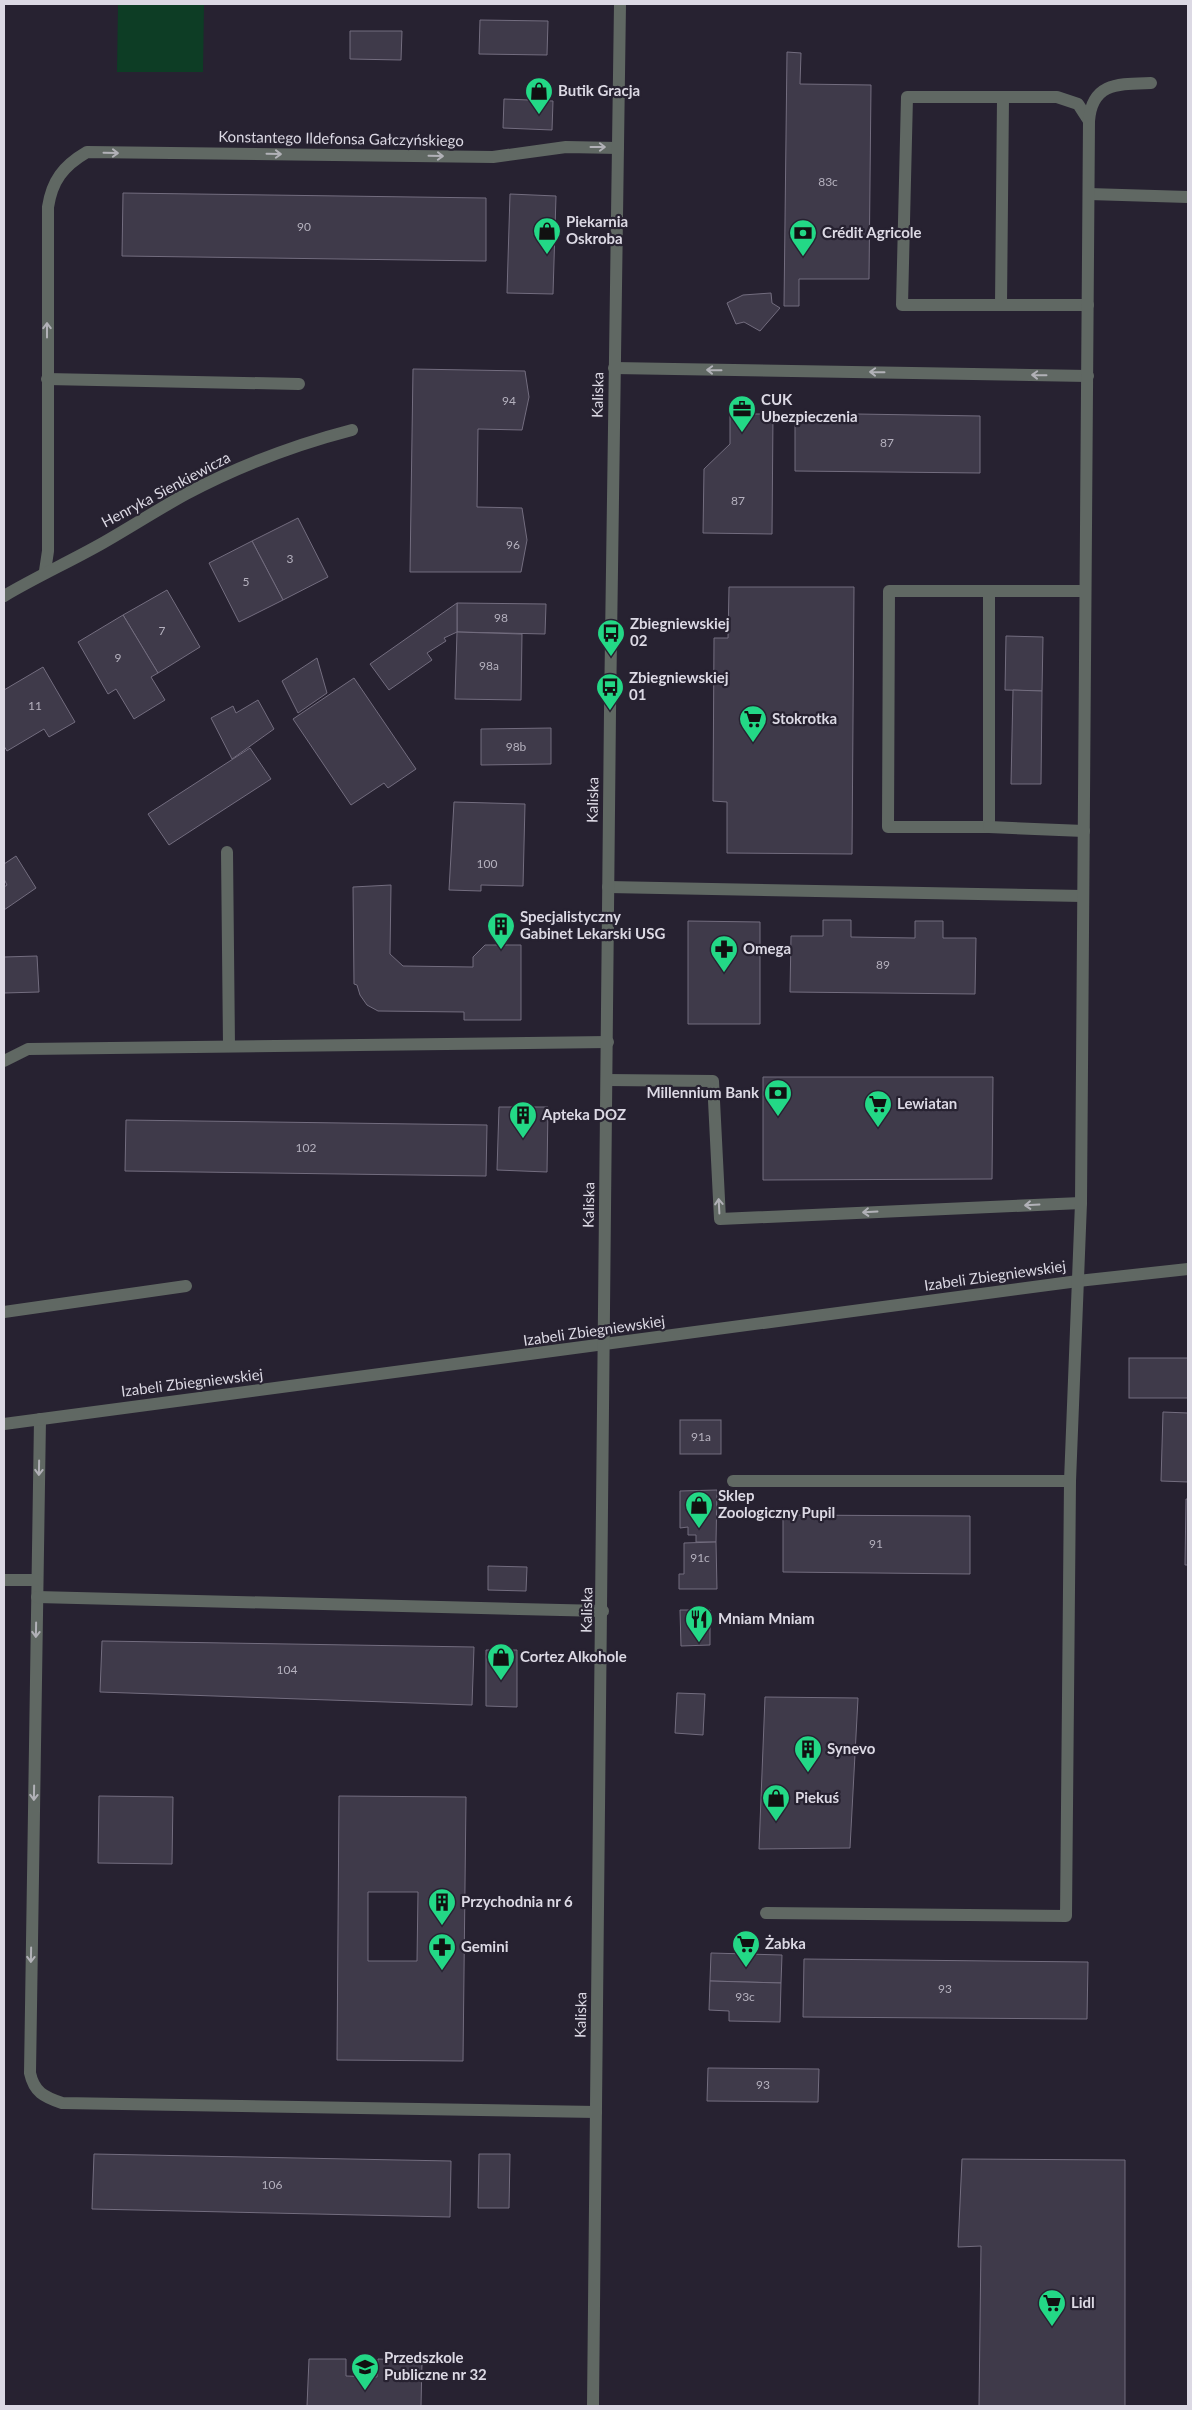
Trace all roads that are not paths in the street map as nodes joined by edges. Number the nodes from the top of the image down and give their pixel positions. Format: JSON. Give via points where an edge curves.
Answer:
{"nodes":[{"id":1,"x":620,"y":4,"type":"edge"},
{"id":2,"x":1151,"y":83,"type":"dead end"},
{"id":3,"x":1003,"y":98,"type":"junction"},
{"id":4,"x":1089,"y":121,"type":"junction"},
{"id":5,"x":618,"y":148,"type":"junction"},
{"id":6,"x":1088,"y":194,"type":"junction"},
{"id":7,"x":1188,"y":197,"type":"edge"},
{"id":8,"x":1001,"y":305,"type":"junction"},
{"id":9,"x":1088,"y":305,"type":"junction"},
{"id":10,"x":614,"y":368,"type":"junction"},
{"id":11,"x":1088,"y":376,"type":"junction"},
{"id":12,"x":47,"y":379,"type":"junction"},
{"id":13,"x":299,"y":384,"type":"dead end"},
{"id":14,"x":352,"y":430,"type":"dead end"},
{"id":15,"x":45,"y":571,"type":"junction"},
{"id":16,"x":1085,"y":591,"type":"junction"},
{"id":17,"x":989,"y":592,"type":"junction"},
{"id":18,"x":4,"y":596,"type":"edge"},
{"id":19,"x":989,"y":827,"type":"junction"},
{"id":20,"x":1084,"y":831,"type":"junction"},
{"id":21,"x":227,"y":852,"type":"dead end"},
{"id":22,"x":608,"y":887,"type":"junction"},
{"id":23,"x":1083,"y":896,"type":"junction"},
{"id":24,"x":608,"y":1042,"type":"junction"},
{"id":25,"x":229,"y":1046,"type":"junction"},
{"id":26,"x":4,"y":1061,"type":"edge"},
{"id":27,"x":607,"y":1080,"type":"junction"},
{"id":28,"x":1081,"y":1203,"type":"junction"},
{"id":29,"x":1188,"y":1269,"type":"edge"},
{"id":30,"x":1078,"y":1282,"type":"junction"},
{"id":31,"x":186,"y":1286,"type":"dead end"},
{"id":32,"x":4,"y":1312,"type":"edge"},
{"id":33,"x":603,"y":1346,"type":"junction"},
{"id":34,"x":40,"y":1419,"type":"junction"},
{"id":35,"x":4,"y":1424,"type":"edge"},
{"id":36,"x":1070,"y":1480,"type":"junction"},
{"id":37,"x":733,"y":1481,"type":"dead end"},
{"id":38,"x":4,"y":1580,"type":"edge"},
{"id":39,"x":37,"y":1580,"type":"junction"},
{"id":40,"x":37,"y":1597,"type":"junction"},
{"id":41,"x":603,"y":1611,"type":"junction"},
{"id":42,"x":766,"y":1913,"type":"dead end"},
{"id":43,"x":596,"y":2112,"type":"junction"},
{"id":44,"x":594,"y":2406,"type":"edge"}],
"edges":[{"from":1,"to":5,"type":"street","name":"Kaliska"},
{"from":2,"to":4,"type":"street","via":[[1114,85],[1105,90],[1095,98]]},
{"from":3,"to":4,"type":"street","via":[[1057,98],[1078,104]]},
{"from":3,"to":8,"type":"street"},
{"from":3,"to":8,"type":"street","via":[[907,97],[902,305]]},
{"from":4,"to":6,"type":"street"},
{"from":5,"to":10,"type":"street","name":"Kaliska"},
{"from":12,"to":5,"type":"street","name":"Konstantego Ildefonsa Gałczyńskiego","one_way":true,"via":[[48,208],[54,183],[66,166],[87,152],[493,157],[566,147]]},
{"from":6,"to":7,"type":"street"},
{"from":6,"to":9,"type":"street"},
{"from":8,"to":9,"type":"street"},
{"from":9,"to":11,"type":"street"},
{"from":11,"to":10,"type":"street","one_way":true},
{"from":10,"to":22,"type":"street","name":"Kaliska"},
{"from":11,"to":16,"type":"street"},
{"from":12,"to":13,"type":"street"},
{"from":12,"to":15,"type":"street","via":[[48,551]]},
{"from":14,"to":15,"type":"street","name":"Henryka Sienkiewicza","via":[[308,441],[226,474],[99,545]]},
{"from":15,"to":18,"type":"street","name":"Henryka Sienkiewicza"},
{"from":16,"to":17,"type":"street"},
{"from":16,"to":20,"type":"street"},
{"from":17,"to":19,"type":"street"},
{"from":17,"to":19,"type":"street","via":[[890,591],[888,817],[888,827]]},
{"from":19,"to":20,"type":"street"},
{"from":20,"to":23,"type":"street"},
{"from":21,"to":25,"type":"street"},
{"from":22,"to":23,"type":"street"},
{"from":22,"to":24,"type":"street","name":"Kaliska"},
{"from":23,"to":28,"type":"street"},
{"from":24,"to":25,"type":"street"},
{"from":24,"to":27,"type":"street","name":"Kaliska"},
{"from":25,"to":26,"type":"street","via":[[28,1049]]},
{"from":28,"to":27,"type":"street","one_way":true,"via":[[720,1219],[713,1082]]},
{"from":27,"to":33,"type":"street","name":"Kaliska"},
{"from":28,"to":30,"type":"street"},
{"from":29,"to":30,"type":"street","name":"Izabeli Zbiegniewskiej"},
{"from":30,"to":33,"type":"street","name":"Izabeli Zbiegniewskiej"},
{"from":30,"to":36,"type":"street"},
{"from":31,"to":32,"type":"street"},
{"from":33,"to":34,"type":"street","name":"Izabeli Zbiegniewskiej"},
{"from":33,"to":41,"type":"street","name":"Kaliska"},
{"from":34,"to":35,"type":"street","name":"Izabeli Zbiegniewskiej"},
{"from":34,"to":39,"type":"street","one_way":true},
{"from":36,"to":37,"type":"street"},
{"from":36,"to":42,"type":"street","via":[[1066,1916]]},
{"from":38,"to":39,"type":"street"},
{"from":39,"to":40,"type":"street"},
{"from":40,"to":41,"type":"street"},
{"from":40,"to":43,"type":"street","one_way":true,"via":[[30,2073],[36,2089],[43,2096],[62,2103]]},
{"from":41,"to":43,"type":"street","name":"Kaliska"},
{"from":43,"to":44,"type":"street","name":"Kaliska"}]}
